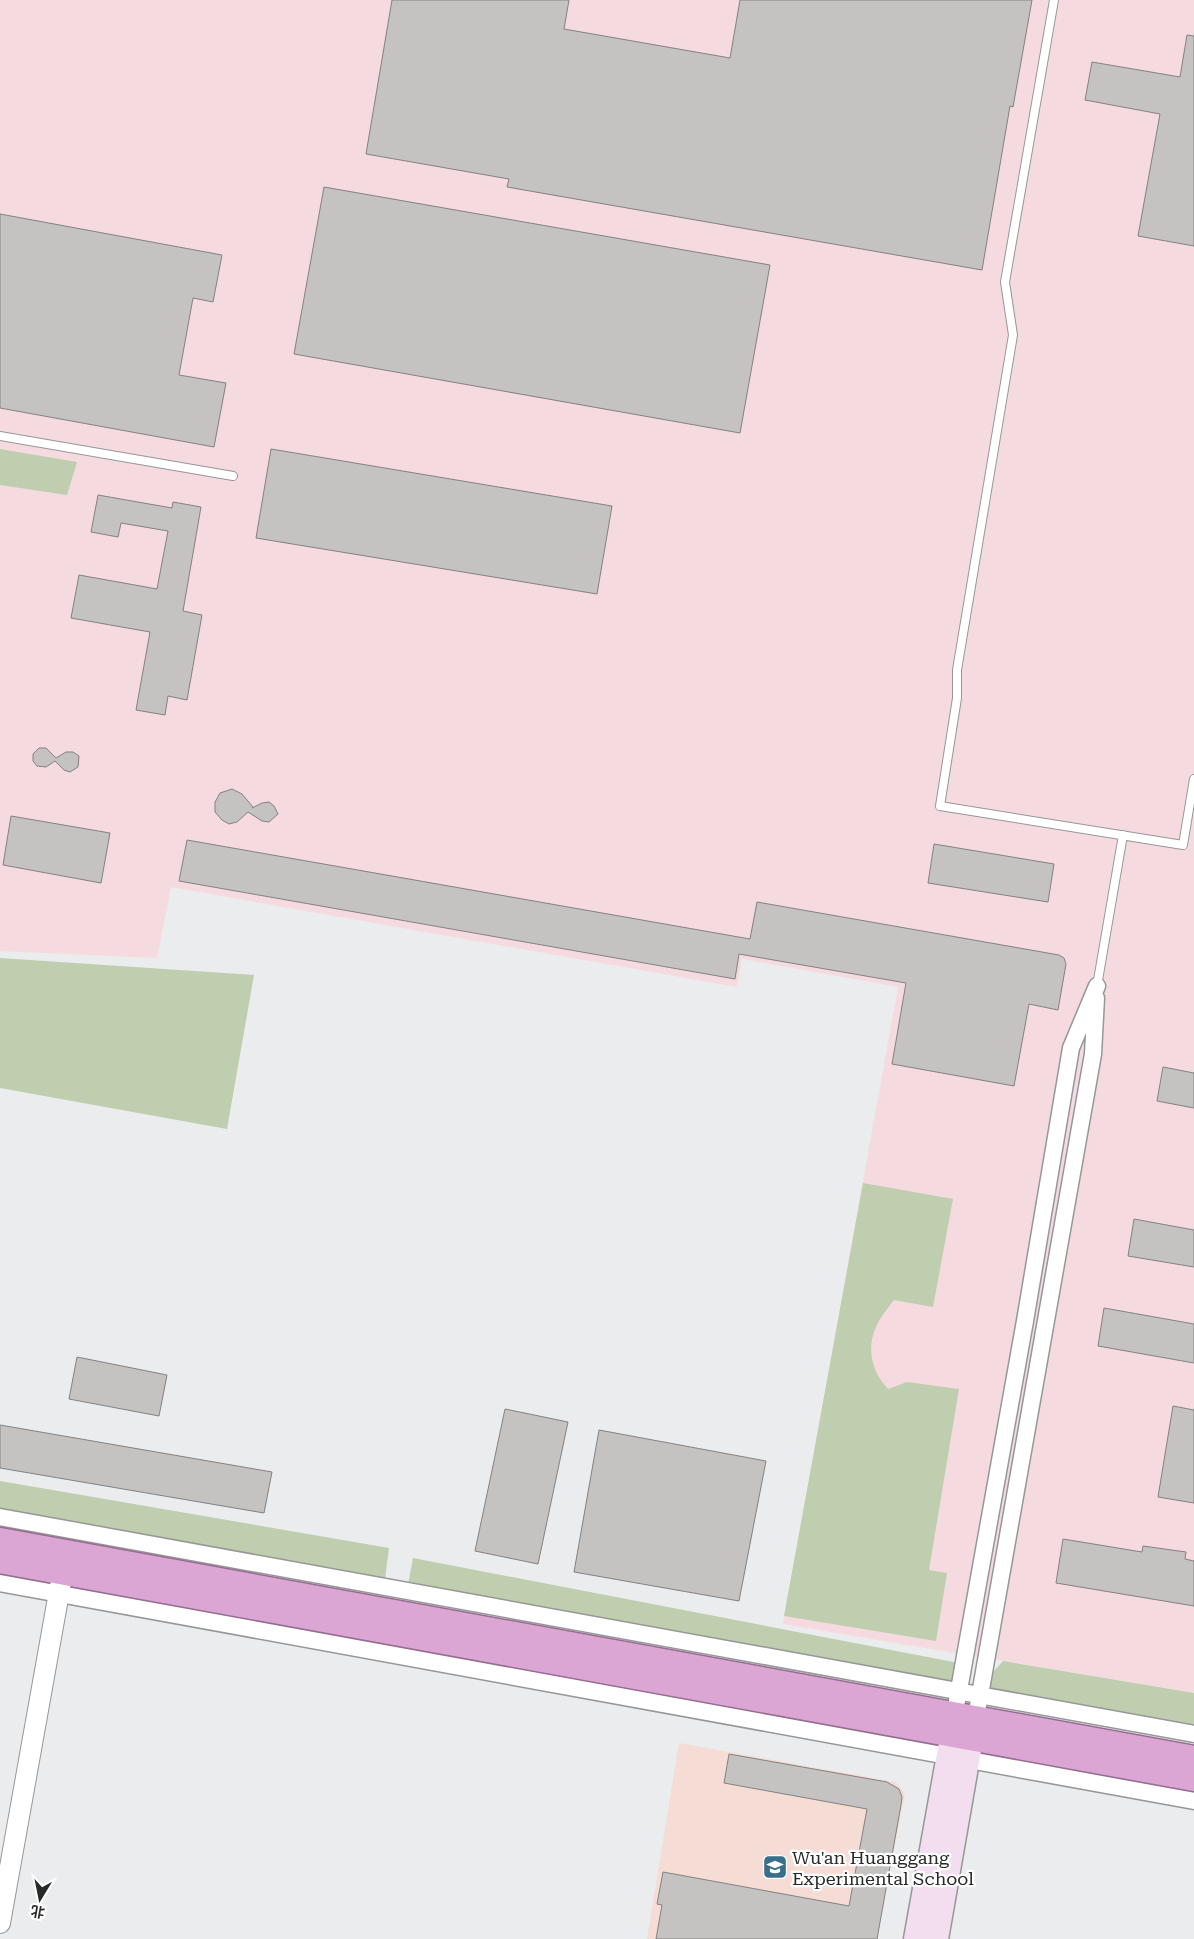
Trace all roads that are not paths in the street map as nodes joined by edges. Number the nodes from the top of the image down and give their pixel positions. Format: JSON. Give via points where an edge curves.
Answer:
{"nodes":[{"id":1,"x":1054,"y":0,"type":"edge"},
{"id":2,"x":0,"y":436,"type":"edge"},
{"id":3,"x":233,"y":476,"type":"dead end"},
{"id":4,"x":1194,"y":778,"type":"edge"},
{"id":5,"x":1123,"y":835,"type":"junction"},
{"id":6,"x":1097,"y":986,"type":"junction"},
{"id":7,"x":0,"y":1517,"type":"edge"},
{"id":8,"x":0,"y":1541,"type":"edge"},
{"id":9,"x":0,"y":1560,"type":"edge"},
{"id":10,"x":62,"y":1573,"type":"junction"},
{"id":11,"x":0,"y":1583,"type":"edge"},
{"id":12,"x":964,"y":1726,"type":"junction"},
{"id":13,"x":1194,"y":1734,"type":"edge"},
{"id":14,"x":1194,"y":1758,"type":"edge"},
{"id":15,"x":1194,"y":1778,"type":"edge"},
{"id":16,"x":1194,"y":1801,"type":"edge"},
{"id":17,"x":0,"y":1924,"type":"edge"},
{"id":18,"x":915,"y":1939,"type":"edge"},
{"id":19,"x":937,"y":1939,"type":"edge"}],
"edges":[{"from":1,"to":5,"type":"lane","via":[[1005,282],[1013,335],[956,670],[957,698],[940,806]]},
{"from":2,"to":3,"type":"lane"},
{"from":4,"to":5,"type":"lane","via":[[1183,845]]},
{"from":5,"to":6,"type":"lane"},
{"from":6,"to":12,"type":"street","via":[[1093,1054]]},
{"from":6,"to":12,"type":"street","via":[[1070,1048],[1021,1340]]},
{"from":7,"to":12,"type":"street"},
{"from":8,"to":10,"type":"highway"},
{"from":9,"to":10,"type":"highway"},
{"from":10,"to":11,"type":"street"},
{"from":10,"to":12,"type":"highway"},
{"from":10,"to":17,"type":"street"},
{"from":12,"to":13,"type":"street"},
{"from":12,"to":14,"type":"highway"},
{"from":12,"to":15,"type":"highway"},
{"from":12,"to":16,"type":"street"},
{"from":12,"to":18,"type":"main road"},
{"from":12,"to":19,"type":"main road"}]}
